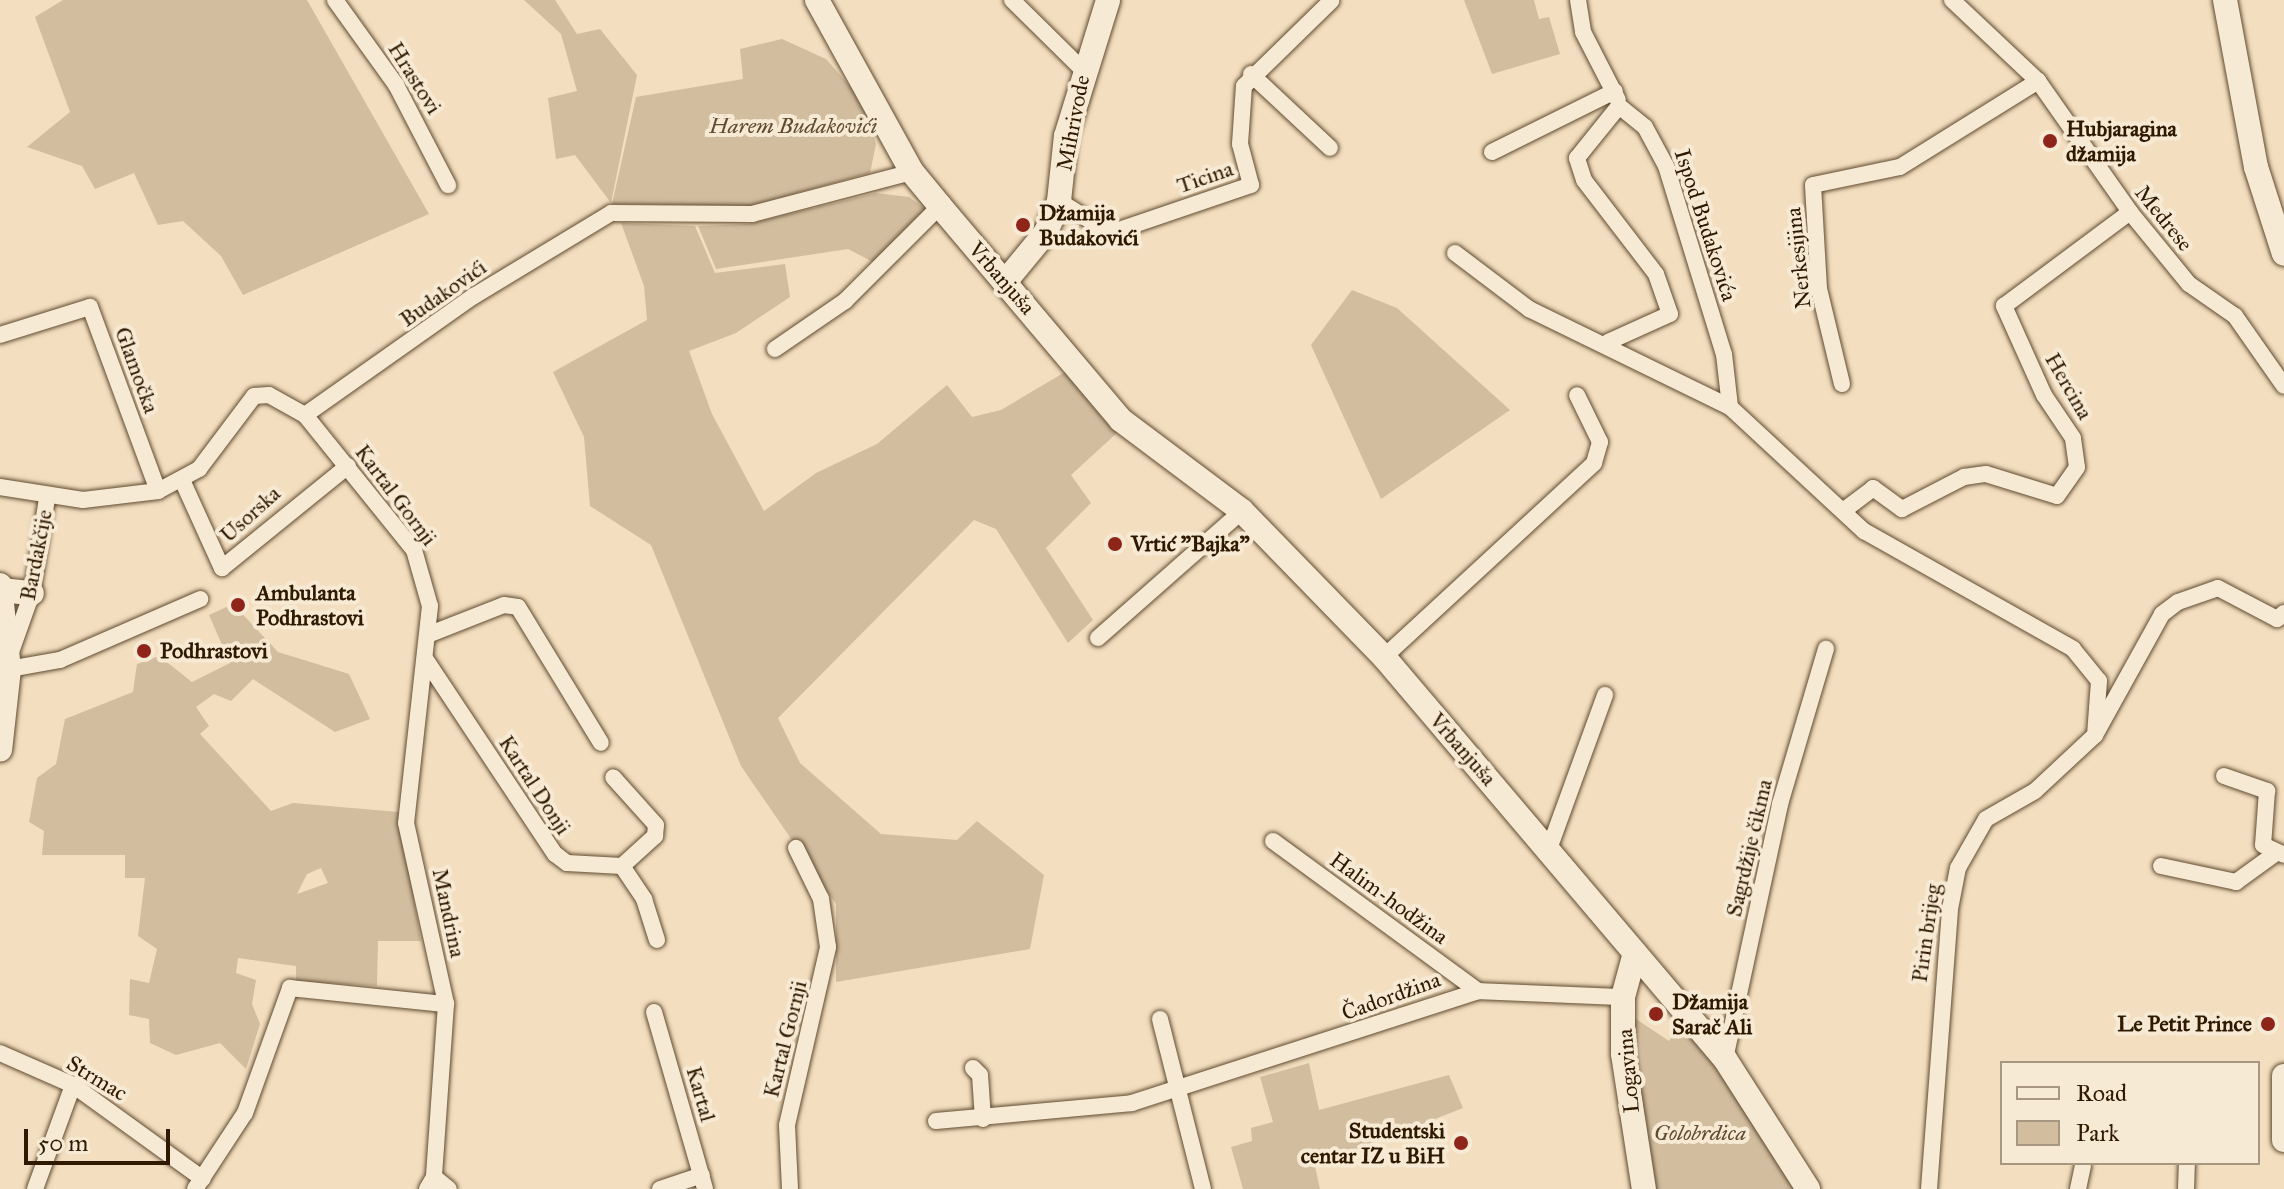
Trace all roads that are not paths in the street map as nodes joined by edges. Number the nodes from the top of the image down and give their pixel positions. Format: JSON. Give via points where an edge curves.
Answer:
{"nodes":[{"id":1,"x":335,"y":0,"type":"edge"},
{"id":2,"x":817,"y":0,"type":"edge"},
{"id":3,"x":1012,"y":0,"type":"edge"},
{"id":4,"x":1108,"y":0,"type":"edge"},
{"id":5,"x":1330,"y":0,"type":"edge"},
{"id":6,"x":1343,"y":0,"type":"edge"},
{"id":7,"x":1578,"y":0,"type":"edge"},
{"id":8,"x":1952,"y":0,"type":"edge"},
{"id":9,"x":2225,"y":0,"type":"edge"},
{"id":10,"x":1083,"y":70,"type":"junction"},
{"id":11,"x":1251,"y":74,"type":"junction"},
{"id":12,"x":2038,"y":81,"type":"junction"},
{"id":13,"x":1617,"y":98,"type":"junction"},
{"id":14,"x":1330,"y":148,"type":"dead end"},
{"id":15,"x":1492,"y":152,"type":"dead end"},
{"id":16,"x":912,"y":172,"type":"junction"},
{"id":17,"x":448,"y":185,"type":"dead end"},
{"id":18,"x":1059,"y":201,"type":"junction"},
{"id":19,"x":940,"y":206,"type":"junction"},
{"id":20,"x":2130,"y":212,"type":"junction"},
{"id":21,"x":1455,"y":253,"type":"dead end"},
{"id":22,"x":2284,"y":254,"type":"edge"},
{"id":23,"x":1005,"y":282,"type":"junction"},
{"id":24,"x":0,"y":335,"type":"edge"},
{"id":25,"x":1608,"y":342,"type":"junction"},
{"id":26,"x":775,"y":349,"type":"dead end"},
{"id":27,"x":1842,"y":384,"type":"dead end"},
{"id":28,"x":2284,"y":386,"type":"edge"},
{"id":29,"x":1577,"y":395,"type":"dead end"},
{"id":30,"x":1730,"y":407,"type":"junction"},
{"id":31,"x":305,"y":415,"type":"junction"},
{"id":32,"x":348,"y":466,"type":"junction"},
{"id":33,"x":182,"y":480,"type":"junction"},
{"id":34,"x":0,"y":487,"type":"edge"},
{"id":35,"x":158,"y":491,"type":"junction"},
{"id":36,"x":47,"y":498,"type":"junction"},
{"id":37,"x":1242,"y":511,"type":"junction"},
{"id":38,"x":1843,"y":511,"type":"junction"},
{"id":39,"x":0,"y":587,"type":"edge"},
{"id":40,"x":32,"y":593,"type":"junction"},
{"id":41,"x":200,"y":599,"type":"dead end"},
{"id":42,"x":2282,"y":620,"type":"edge"},
{"id":43,"x":430,"y":634,"type":"junction"},
{"id":44,"x":1098,"y":638,"type":"dead end"},
{"id":45,"x":1826,"y":649,"type":"dead end"},
{"id":46,"x":1384,"y":657,"type":"junction"},
{"id":47,"x":426,"y":660,"type":"junction"},
{"id":48,"x":9,"y":663,"type":"junction"},
{"id":49,"x":3,"y":694,"type":"edge"},
{"id":50,"x":1605,"y":695,"type":"dead end"},
{"id":51,"x":2095,"y":735,"type":"junction"},
{"id":52,"x":601,"y":743,"type":"dead end"},
{"id":53,"x":0,"y":750,"type":"edge"},
{"id":54,"x":2224,"y":776,"type":"dead end"},
{"id":55,"x":613,"y":777,"type":"dead end"},
{"id":56,"x":1273,"y":841,"type":"dead end"},
{"id":57,"x":796,"y":848,"type":"dead end"},
{"id":58,"x":1549,"y":849,"type":"junction"},
{"id":59,"x":2280,"y":854,"type":"edge"},
{"id":60,"x":622,"y":866,"type":"junction"},
{"id":61,"x":2161,"y":866,"type":"dead end"},
{"id":62,"x":657,"y":940,"type":"dead end"},
{"id":63,"x":1635,"y":953,"type":"junction"},
{"id":64,"x":1478,"y":991,"type":"junction"},
{"id":65,"x":1623,"y":997,"type":"junction"},
{"id":66,"x":446,"y":1004,"type":"junction"},
{"id":67,"x":654,"y":1012,"type":"dead end"},
{"id":68,"x":1160,"y":1019,"type":"dead end"},
{"id":69,"x":0,"y":1053,"type":"edge"},
{"id":70,"x":1725,"y":1059,"type":"junction"},
{"id":71,"x":973,"y":1068,"type":"dead end"},
{"id":72,"x":2284,"y":1076,"type":"edge"},
{"id":73,"x":73,"y":1085,"type":"junction"},
{"id":74,"x":1179,"y":1085,"type":"junction"},
{"id":75,"x":983,"y":1119,"type":"junction"},
{"id":76,"x":936,"y":1121,"type":"dead end"},
{"id":77,"x":2284,"y":1140,"type":"edge"},
{"id":78,"x":2187,"y":1165,"type":"edge"},
{"id":79,"x":2083,"y":1166,"type":"dead end"},
{"id":80,"x":703,"y":1182,"type":"edge"},
{"id":81,"x":430,"y":1183,"type":"edge"},
{"id":82,"x":199,"y":1184,"type":"edge"},
{"id":83,"x":35,"y":1189,"type":"edge"},
{"id":84,"x":449,"y":1189,"type":"edge"},
{"id":85,"x":660,"y":1189,"type":"edge"},
{"id":86,"x":790,"y":1189,"type":"edge"},
{"id":87,"x":1203,"y":1189,"type":"edge"},
{"id":88,"x":1644,"y":1189,"type":"edge"},
{"id":89,"x":1808,"y":1189,"type":"edge"},
{"id":90,"x":1929,"y":1189,"type":"edge"},
{"id":91,"x":2078,"y":1189,"type":"edge"},
{"id":92,"x":2186,"y":1189,"type":"edge"}],
"edges":[{"from":1,"to":17,"type":"street","name":"Hrastovi","via":[[403,97]]},
{"from":2,"to":16,"type":"street","name":"Vrbanjuša"},
{"from":3,"to":10,"type":"street"},
{"from":4,"to":10,"type":"street","name":"Mihrivode"},
{"from":5,"to":6,"type":"street"},
{"from":5,"to":11,"type":"street"},
{"from":7,"to":13,"type":"street","via":[[1583,32]]},
{"from":8,"to":12,"type":"street","name":"Medrese"},
{"from":9,"to":22,"type":"street","via":[[2256,167]]},
{"from":10,"to":18,"type":"street","name":"Mihrivode"},
{"from":11,"to":14,"type":"street"},
{"from":11,"to":18,"type":"street","name":"Ticina","via":[[1239,101],[1251,185],[1110,233]]},
{"from":12,"to":20,"type":"street","name":"Medrese"},
{"from":12,"to":27,"type":"street","name":"Nerkesijina","via":[[1900,167],[1813,185],[1819,289]]},
{"from":13,"to":15,"type":"street"},
{"from":13,"to":25,"type":"street","via":[[1577,158],[1584,180],[1656,274],[1670,309],[1667,320]]},
{"from":13,"to":30,"type":"street","name":"Ispod Budakovića","via":[[1645,127],[1671,181],[1724,354]]},
{"from":16,"to":19,"type":"street","name":"Vrbanjuša"},
{"from":16,"to":31,"type":"street","name":"Budakovići","via":[[752,214],[611,213],[474,296]]},
{"from":18,"to":23,"type":"street","name":"Mihrivode","via":[[1046,232]]},
{"from":19,"to":23,"type":"street","name":"Vrbanjuša"},
{"from":19,"to":26,"type":"street","via":[[845,301]]},
{"from":20,"to":28,"type":"street","name":"Medrese","via":[[2189,284],[2235,316]]},
{"from":20,"to":38,"type":"street","name":"Hercina","via":[[2004,306],[2044,395],[2073,438],[2077,467],[2057,496],[1986,474],[1964,477],[1902,509],[1873,488]]},
{"from":21,"to":25,"type":"street","via":[[1529,309]]},
{"from":23,"to":37,"type":"street","name":"Vrbanjuša","via":[[1121,420]]},
{"from":24,"to":35,"type":"street","name":"Glamočka","via":[[90,307]]},
{"from":25,"to":30,"type":"street"},
{"from":29,"to":46,"type":"street","via":[[1600,442],[1594,463]]},
{"from":30,"to":38,"type":"street"},
{"from":31,"to":32,"type":"street","name":"Kartal Gornji"},
{"from":31,"to":33,"type":"street","via":[[269,395],[254,396],[199,469]]},
{"from":32,"to":33,"type":"street","name":"Usorska","via":[[222,568]]},
{"from":32,"to":43,"type":"street","name":"Kartal Gornji","via":[[418,558]]},
{"from":33,"to":35,"type":"street"},
{"from":34,"to":36,"type":"street","name":"Bardakčije"},
{"from":35,"to":36,"type":"street"},
{"from":36,"to":40,"type":"street","name":"Bardakčije"},
{"from":37,"to":44,"type":"street"},
{"from":37,"to":46,"type":"street","name":"Vrbanjuša"},
{"from":38,"to":51,"type":"street","via":[[1864,531],[2089,663],[2103,694]]},
{"from":39,"to":40,"type":"street"},
{"from":39,"to":48,"type":"street","name":"Bardakčije"},
{"from":40,"to":48,"type":"street","name":"Bardakčije"},
{"from":41,"to":48,"type":"street","via":[[60,660]]},
{"from":42,"to":51,"type":"street","name":"Pirin brijeg","via":[[2218,588],[2178,602],[2162,614]]},
{"from":43,"to":47,"type":"street","name":"Kartal Gornji"},
{"from":43,"to":52,"type":"street","via":[[504,605],[518,607]]},
{"from":45,"to":70,"type":"street","name":"Sagrdžije čikma","via":[[1780,804]]},
{"from":46,"to":58,"type":"street","name":"Vrbanjuša"},
{"from":47,"to":60,"type":"street","name":"Kartal Donji","via":[[555,854],[601,871]]},
{"from":47,"to":66,"type":"street","name":"Mandrina","via":[[406,823]]},
{"from":48,"to":49,"type":"street","name":"Bardakčije"},
{"from":49,"to":53,"type":"street","name":"Bardakčije"},
{"from":50,"to":58,"type":"street"},
{"from":51,"to":90,"type":"street","name":"Pirin brijeg","via":[[2035,791],[1986,819],[1958,868],[1939,1000]]},
{"from":54,"to":59,"type":"street","via":[[2267,791],[2263,845]]},
{"from":55,"to":60,"type":"street","via":[[656,825],[655,836]]},
{"from":56,"to":64,"type":"street","name":"Halim-hodžina"},
{"from":57,"to":86,"type":"street","name":"Kartal Gornji","via":[[821,899],[828,947],[787,1125]]},
{"from":58,"to":63,"type":"street","name":"Vrbanjuša"},
{"from":59,"to":61,"type":"street","via":[[2236,882]]},
{"from":60,"to":62,"type":"street","via":[[644,899]]},
{"from":63,"to":65,"type":"street","name":"Logavina"},
{"from":63,"to":70,"type":"street","name":"Vrbanjuša"},
{"from":64,"to":65,"type":"street","name":"Čadordžina"},
{"from":64,"to":74,"type":"street","name":"Čadordžina"},
{"from":65,"to":88,"type":"street","name":"Logavina","via":[[1623,1054]]},
{"from":66,"to":81,"type":"street","name":"Mandrina"},
{"from":66,"to":82,"type":"street","via":[[299,986],[284,994],[245,1113]]},
{"from":67,"to":80,"type":"street","name":"Kartal"},
{"from":68,"to":74,"type":"street"},
{"from":69,"to":73,"type":"street","name":"Strmac"},
{"from":70,"to":89,"type":"street","name":"Vrbanjuša"},
{"from":71,"to":75,"type":"street","via":[[980,1075]]},
{"from":72,"to":77,"type":"street"},
{"from":73,"to":82,"type":"street","name":"Strmac"},
{"from":73,"to":83,"type":"street"},
{"from":74,"to":75,"type":"street","name":"Čadordžina","via":[[1132,1103]]},
{"from":74,"to":87,"type":"street"},
{"from":75,"to":76,"type":"street","name":"Čadordžina"},
{"from":78,"to":92,"type":"street"},
{"from":79,"to":91,"type":"street"},
{"from":80,"to":85,"type":"street"},
{"from":81,"to":84,"type":"street","name":"Mandrina"}]}
